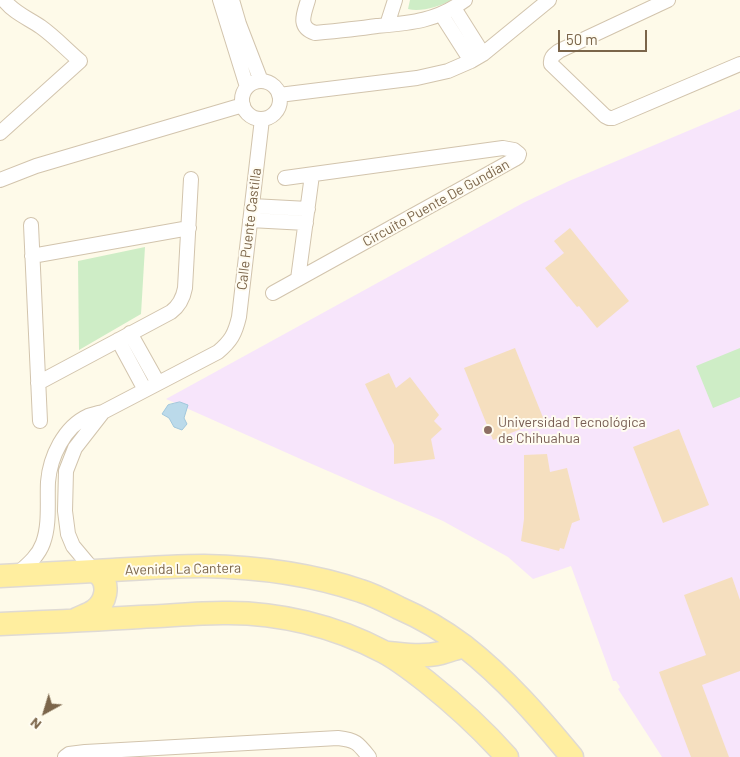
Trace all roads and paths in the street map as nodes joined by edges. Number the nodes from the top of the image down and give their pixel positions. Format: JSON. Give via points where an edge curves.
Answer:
{"nodes":[{"id":1,"x":4,"y":0,"type":"edge"},
{"id":2,"x":220,"y":0,"type":"edge"},
{"id":3,"x":232,"y":0,"type":"edge"},
{"id":4,"x":308,"y":0,"type":"edge"},
{"id":5,"x":395,"y":0,"type":"edge"},
{"id":6,"x":550,"y":0,"type":"edge"},
{"id":7,"x":658,"y":2,"type":"edge"},
{"id":8,"x":460,"y":4,"type":"edge"},
{"id":9,"x":441,"y":14,"type":"junction"},
{"id":10,"x":234,"y":25,"type":"junction"},
{"id":11,"x":387,"y":25,"type":"junction"},
{"id":12,"x":483,"y":54,"type":"junction"},
{"id":13,"x":471,"y":61,"type":"junction"},
{"id":14,"x":740,"y":64,"type":"edge"},
{"id":15,"x":261,"y":81,"type":"junction"},
{"id":16,"x":248,"y":87,"type":"junction"},
{"id":17,"x":279,"y":94,"type":"junction"},
{"id":18,"x":243,"y":105,"type":"junction"},
{"id":19,"x":262,"y":119,"type":"junction"},
{"id":20,"x":0,"y":133,"type":"edge"},
{"id":21,"x":312,"y":175,"type":"junction"},
{"id":22,"x":285,"y":178,"type":"dead end"},
{"id":23,"x":0,"y":180,"type":"edge"},
{"id":24,"x":191,"y":180,"type":"dead end"},
{"id":25,"x":252,"y":206,"type":"junction"},
{"id":26,"x":307,"y":216,"type":"junction"},
{"id":27,"x":250,"y":220,"type":"junction"},
{"id":28,"x":31,"y":225,"type":"dead end"},
{"id":29,"x":189,"y":228,"type":"junction"},
{"id":30,"x":32,"y":256,"type":"junction"},
{"id":31,"x":298,"y":279,"type":"junction"},
{"id":32,"x":273,"y":293,"type":"dead end"},
{"id":33,"x":124,"y":337,"type":"junction"},
{"id":34,"x":38,"y":383,"type":"junction"},
{"id":35,"x":158,"y":383,"type":"junction"},
{"id":36,"x":145,"y":390,"type":"junction"},
{"id":37,"x":103,"y":412,"type":"junction"},
{"id":38,"x":40,"y":421,"type":"dead end"},
{"id":39,"x":65,"y":511,"type":"junction"},
{"id":40,"x":48,"y":512,"type":"junction"},
{"id":41,"x":94,"y":571,"type":"junction"},
{"id":42,"x":8,"y":575,"type":"edge"},
{"id":43,"x":74,"y":621,"type":"junction"},
{"id":44,"x":0,"y":624,"type":"edge"},
{"id":45,"x":464,"y":646,"type":"junction"},
{"id":46,"x":385,"y":652,"type":"junction"},
{"id":47,"x":65,"y":757,"type":"edge"},
{"id":48,"x":369,"y":757,"type":"edge"},
{"id":49,"x":507,"y":757,"type":"edge"},
{"id":50,"x":572,"y":757,"type":"edge"}],
"edges":[{"from":1,"to":20,"type":"street","via":[[80,61]]},
{"from":2,"to":10,"type":"street"},
{"from":3,"to":10,"type":"street"},
{"from":4,"to":11,"type":"street","via":[[303,20],[307,29],[315,34]]},
{"from":5,"to":11,"type":"street"},
{"from":6,"to":12,"type":"street"},
{"from":7,"to":14,"type":"street","via":[[559,51],[550,59],[550,64],[608,118]]},
{"from":8,"to":9,"type":"street"},
{"from":8,"to":12,"type":"street"},
{"from":9,"to":11,"type":"street"},
{"from":9,"to":13,"type":"street"},
{"from":10,"to":15,"type":"street"},
{"from":10,"to":16,"type":"street"},
{"from":12,"to":13,"type":"street"},
{"from":13,"to":17,"type":"street","via":[[448,71],[417,78]]},
{"from":15,"to":16,"type":"street"},
{"from":15,"to":17,"type":"street","via":[[270,83]]},
{"from":16,"to":18,"type":"street"},
{"from":17,"to":19,"type":"street","via":[[280,104],[275,113]]},
{"from":18,"to":19,"type":"street","via":[[252,117]]},
{"from":18,"to":23,"type":"street","via":[[36,166]]},
{"from":19,"to":25,"type":"street","name":"Calle Puente Castilla"},
{"from":21,"to":22,"type":"street","name":"Circuito Puente De Gundian"},
{"from":21,"to":26,"type":"street"},
{"from":21,"to":31,"type":"street","name":"Circuito Puente De Gundian","via":[[503,148],[519,154]]},
{"from":24,"to":29,"type":"street"},
{"from":25,"to":26,"type":"street"},
{"from":25,"to":27,"type":"street","name":"Calle Puente Castilla"},
{"from":26,"to":27,"type":"street"},
{"from":26,"to":31,"type":"street"},
{"from":27,"to":35,"type":"street","name":"Calle Puente Castilla","via":[[239,318],[232,337],[218,352]]},
{"from":28,"to":30,"type":"street"},
{"from":29,"to":30,"type":"street"},
{"from":29,"to":33,"type":"street","via":[[185,288],[181,301],[171,312]]},
{"from":30,"to":34,"type":"street"},
{"from":31,"to":32,"type":"street","name":"Circuito Puente De Gundian"},
{"from":33,"to":34,"type":"street"},
{"from":33,"to":35,"type":"street"},
{"from":33,"to":36,"type":"street"},
{"from":34,"to":38,"type":"street"},
{"from":35,"to":36,"type":"street"},
{"from":36,"to":37,"type":"street"},
{"from":37,"to":39,"type":"street","via":[[82,438],[70,460],[66,471]]},
{"from":37,"to":40,"type":"street","via":[[77,424],[59,445],[50,469]]},
{"from":39,"to":40,"type":"street"},
{"from":39,"to":41,"type":"street","via":[[73,546]]},
{"from":40,"to":42,"type":"street","via":[[43,544],[33,559]]},
{"from":41,"to":42,"type":"main road","name":"Avenida La Cantera"},
{"from":41,"to":43,"type":"main road","via":[[105,584],[104,599],[95,610]]},
{"from":41,"to":45,"type":"main road","name":"Avenida La Cantera","via":[[204,566],[274,571],[305,577],[362,591],[414,615]]},
{"from":43,"to":44,"type":"main road"},
{"from":43,"to":46,"type":"main road","via":[[224,613],[263,615],[332,630]]},
{"from":45,"to":46,"type":"main road","via":[[422,655]]},
{"from":45,"to":50,"type":"main road","name":"Avenida La Cantera","via":[[521,698]]},
{"from":46,"to":49,"type":"main road","via":[[456,705]]},
{"from":47,"to":48,"type":"street","via":[[85,752],[338,738],[350,739]]}]}
